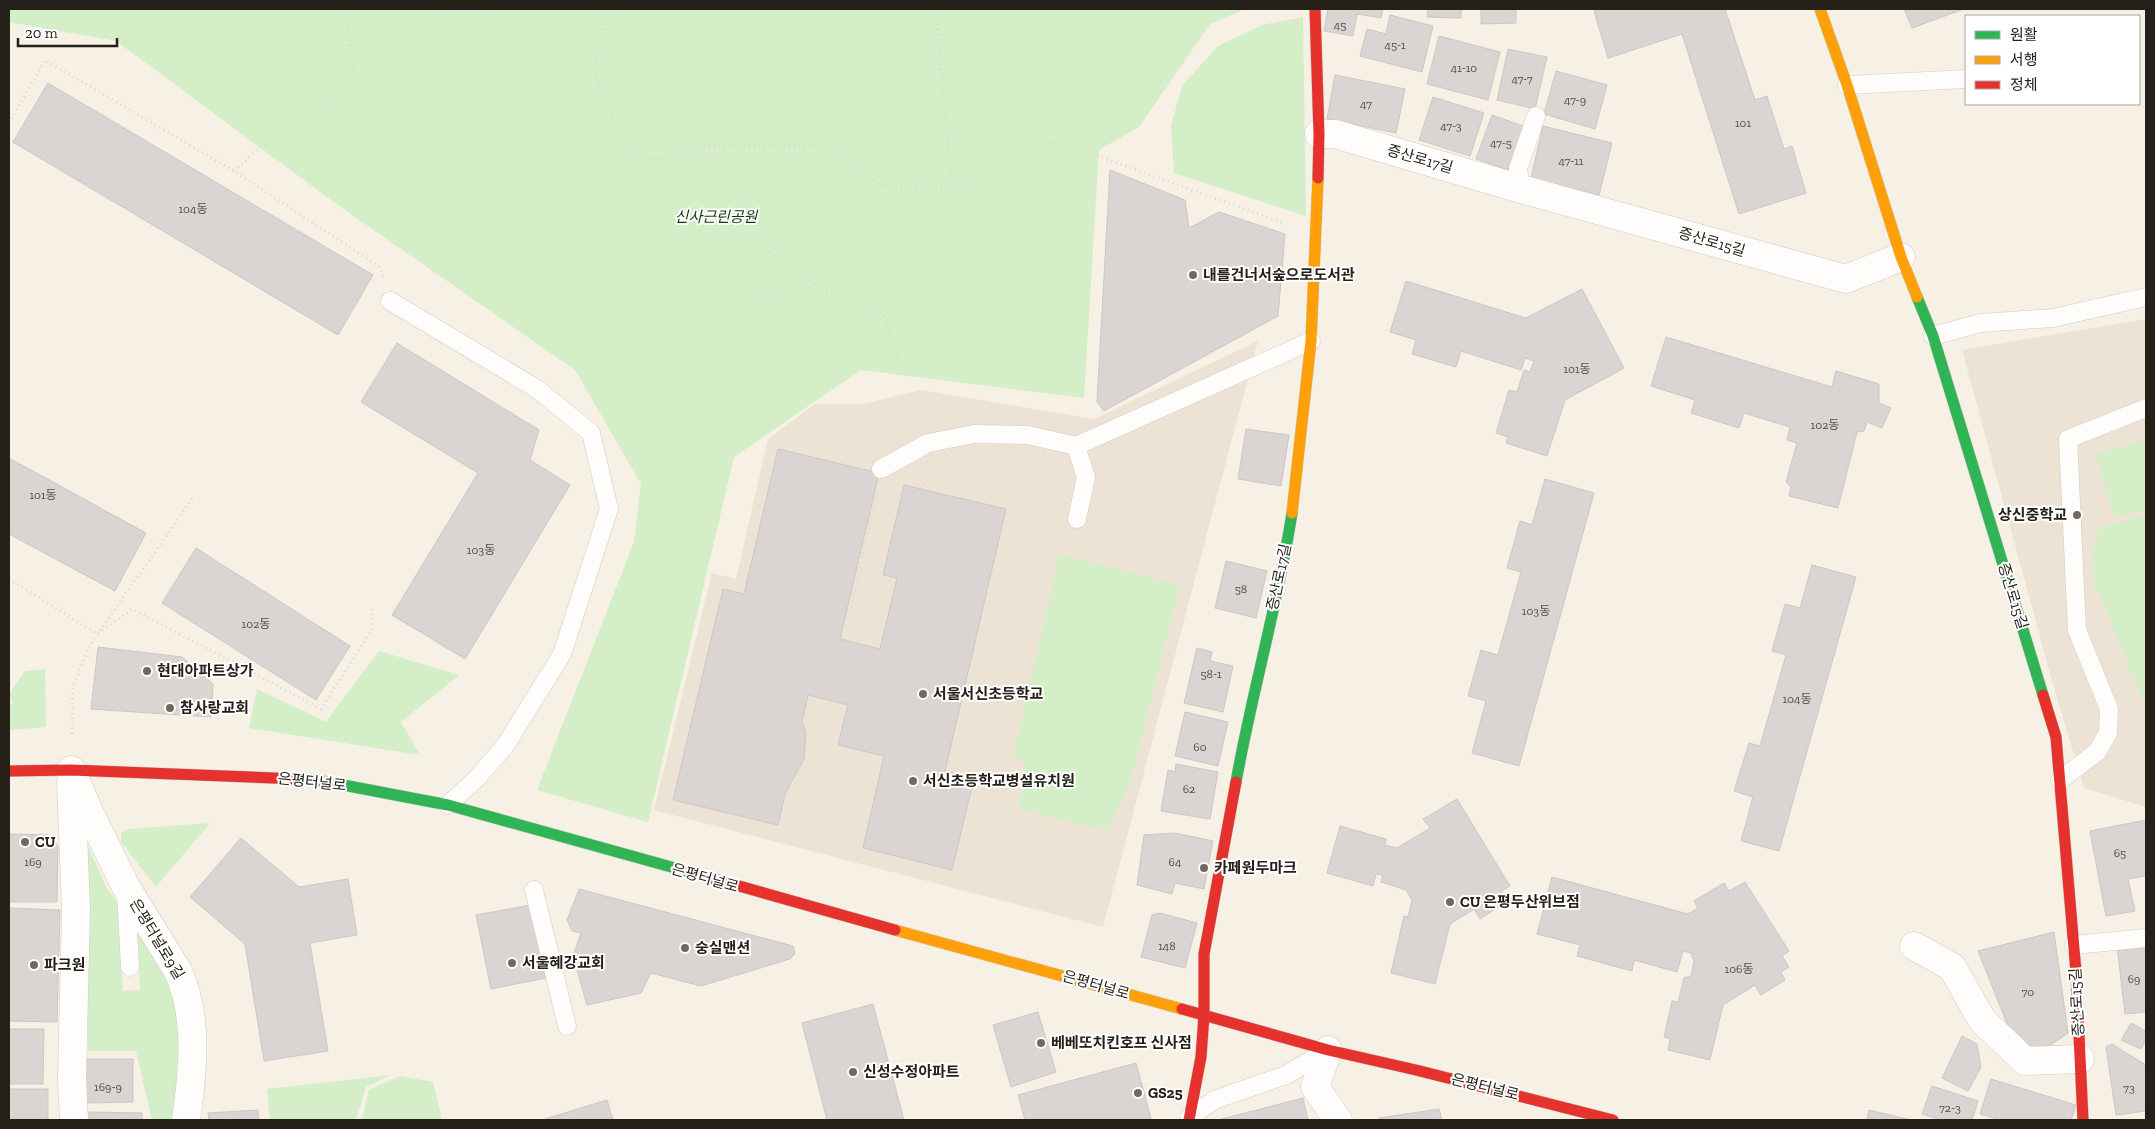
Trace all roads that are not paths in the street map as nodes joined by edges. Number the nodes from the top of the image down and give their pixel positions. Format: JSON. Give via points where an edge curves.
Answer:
{"nodes":[{"id":1,"x":1315,"y":9,"type":"edge"},
{"id":2,"x":1820,"y":9,"type":"edge"},
{"id":3,"x":1965,"y":79,"type":"edge"},
{"id":4,"x":1847,"y":85,"type":"junction"},
{"id":5,"x":1536,"y":116,"type":"dead end"},
{"id":6,"x":1319,"y":134,"type":"junction"},
{"id":7,"x":1520,"y":189,"type":"junction"},
{"id":8,"x":1901,"y":257,"type":"junction"},
{"id":9,"x":2146,"y":297,"type":"edge"},
{"id":10,"x":390,"y":301,"type":"road end"},
{"id":11,"x":1933,"y":336,"type":"junction"},
{"id":12,"x":1310,"y":341,"type":"junction"},
{"id":13,"x":2146,"y":408,"type":"edge"},
{"id":14,"x":1076,"y":446,"type":"junction"},
{"id":15,"x":881,"y":469,"type":"road end"},
{"id":16,"x":1077,"y":519,"type":"dead end"},
{"id":17,"x":71,"y":770,"type":"junction"},
{"id":18,"x":9,"y":771,"type":"edge"},
{"id":19,"x":2060,"y":780,"type":"junction"},
{"id":20,"x":448,"y":805,"type":"junction"},
{"id":21,"x":126,"y":887,"type":"junction"},
{"id":22,"x":534,"y":890,"type":"dead end"},
{"id":23,"x":2146,"y":938,"type":"edge"},
{"id":24,"x":2074,"y":945,"type":"junction"},
{"id":25,"x":1914,"y":946,"type":"dead end"},
{"id":26,"x":130,"y":967,"type":"dead end"},
{"id":27,"x":1204,"y":1015,"type":"junction"},
{"id":28,"x":567,"y":1026,"type":"dead end"},
{"id":29,"x":1328,"y":1050,"type":"junction"},
{"id":30,"x":2080,"y":1059,"type":"junction"},
{"id":31,"x":1189,"y":1119,"type":"edge"},
{"id":32,"x":74,"y":1120,"type":"edge"},
{"id":33,"x":186,"y":1120,"type":"edge"},
{"id":34,"x":1338,"y":1120,"type":"edge"},
{"id":35,"x":1613,"y":1120,"type":"edge"},
{"id":36,"x":2083,"y":1120,"type":"edge"}],
"edges":[{"from":1,"to":6,"type":"main road","name":"증산로17길"},
{"from":2,"to":4,"type":"main road","name":"증산로15길"},
{"from":3,"to":4,"type":"lane"},
{"from":4,"to":8,"type":"main road","name":"증산로15길"},
{"from":5,"to":7,"type":"lane","via":[[1518,169]]},
{"from":6,"to":7,"type":"street","name":"증산로17길","via":[[1334,134]]},
{"from":6,"to":12,"type":"main road","name":"증산로17길","via":[[1318,235]]},
{"from":7,"to":8,"type":"street","name":"증산로15길","via":[[1846,279]]},
{"from":8,"to":11,"type":"main road","name":"증산로15길"},
{"from":9,"to":11,"type":"lane","via":[[2054,318],[1981,323]]},
{"from":10,"to":20,"type":"lane","via":[[537,388],[591,433],[609,509],[562,654],[505,746]]},
{"from":11,"to":19,"type":"main road","name":"증산로15길","via":[[2056,737]]},
{"from":12,"to":14,"type":"lane"},
{"from":12,"to":27,"type":"main road","name":"증산로17길","via":[[1287,544],[1248,715],[1204,954]]},
{"from":13,"to":19,"type":"lane","via":[[2068,439],[2077,630],[2109,709],[2108,733],[2097,752]]},
{"from":14,"to":15,"type":"lane","via":[[1028,435],[974,434],[928,443]]},
{"from":14,"to":16,"type":"lane","via":[[1086,477]]},
{"from":17,"to":18,"type":"main road","name":"은평터널로"},
{"from":17,"to":20,"type":"main road","name":"은평터널로","via":[[317,780]]},
{"from":17,"to":21,"type":"street","name":"은평터널로9길"},
{"from":17,"to":32,"type":"street","via":[[76,909]]},
{"from":19,"to":24,"type":"main road","name":"증산로15길"},
{"from":20,"to":27,"type":"main road","name":"은평터널로"},
{"from":21,"to":26,"type":"lane"},
{"from":21,"to":33,"type":"street","name":"은평터널로9길","via":[[184,984],[193,1034]]},
{"from":22,"to":28,"type":"lane"},
{"from":23,"to":24,"type":"lane"},
{"from":24,"to":30,"type":"main road","name":"증산로15길"},
{"from":25,"to":30,"type":"street","via":[[1952,967],[1982,1020],[2024,1061]]},
{"from":27,"to":29,"type":"main road","name":"은평터널로"},
{"from":27,"to":31,"type":"main road","name":"증산로17길","via":[[1201,1057]]},
{"from":29,"to":31,"type":"lane","via":[[1286,1075],[1214,1100]]},
{"from":29,"to":34,"type":"street","via":[[1315,1087]]},
{"from":29,"to":35,"type":"main road","name":"은평터널로"},
{"from":30,"to":36,"type":"main road","name":"증산로15길"}]}
